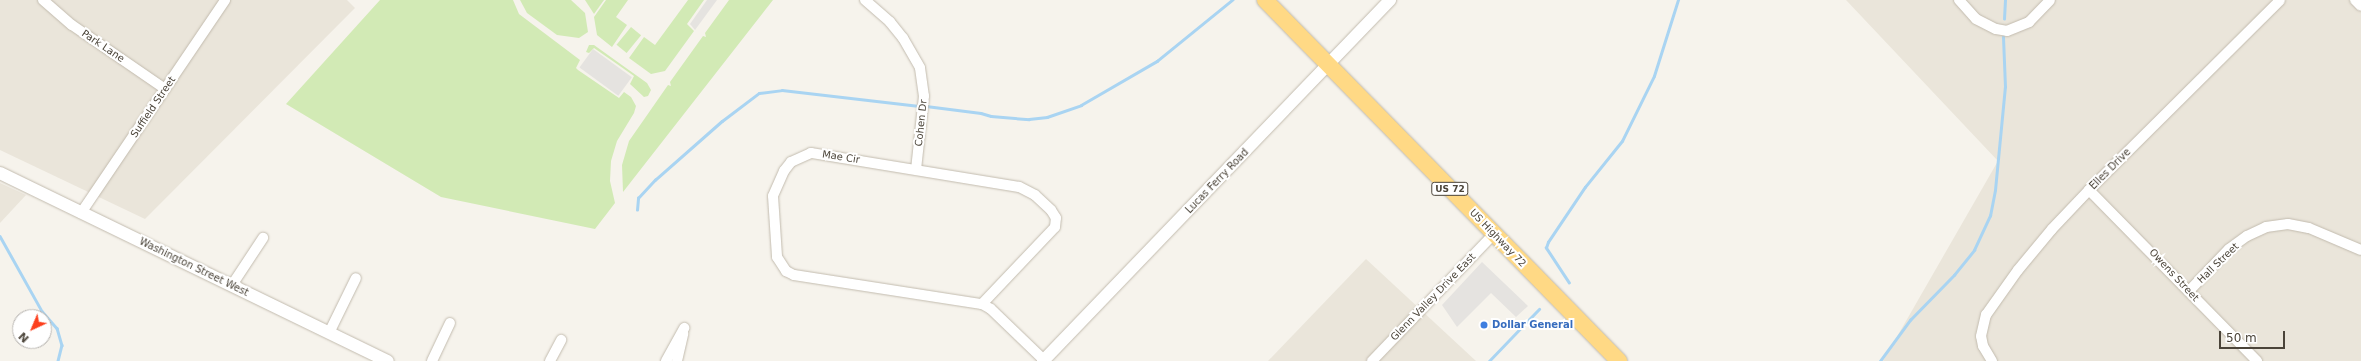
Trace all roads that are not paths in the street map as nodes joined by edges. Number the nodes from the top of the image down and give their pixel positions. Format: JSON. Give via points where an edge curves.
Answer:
{"nodes":[{"id":1,"x":43,"y":0,"type":"edge"},
{"id":2,"x":225,"y":0,"type":"edge"},
{"id":3,"x":865,"y":0,"type":"edge"},
{"id":4,"x":1265,"y":0,"type":"edge"},
{"id":5,"x":1390,"y":0,"type":"edge"},
{"id":6,"x":1959,"y":0,"type":"edge"},
{"id":7,"x":2050,"y":0,"type":"edge"},
{"id":8,"x":2280,"y":0,"type":"edge"},
{"id":9,"x":2355,"y":0,"type":"edge"},
{"id":10,"x":2361,"y":6,"type":"edge"},
{"id":11,"x":1327,"y":64,"type":"junction"},
{"id":12,"x":165,"y":88,"type":"junction"},
{"id":13,"x":916,"y":170,"type":"junction"},
{"id":14,"x":0,"y":173,"type":"edge"},
{"id":15,"x":2089,"y":190,"type":"junction"},
{"id":16,"x":81,"y":213,"type":"junction"},
{"id":17,"x":1494,"y":234,"type":"junction"},
{"id":18,"x":263,"y":238,"type":"dead end"},
{"id":19,"x":2361,"y":250,"type":"edge"},
{"id":20,"x":356,"y":278,"type":"dead end"},
{"id":21,"x":239,"y":289,"type":"junction"},
{"id":22,"x":2189,"y":291,"type":"junction"},
{"id":23,"x":982,"y":304,"type":"junction"},
{"id":24,"x":450,"y":323,"type":"dead end"},
{"id":25,"x":329,"y":333,"type":"junction"},
{"id":26,"x":561,"y":340,"type":"dead end"},
{"id":27,"x":1044,"y":360,"type":"edge"},
{"id":28,"x":1375,"y":360,"type":"edge"},
{"id":29,"x":388,"y":361,"type":"edge"},
{"id":30,"x":432,"y":361,"type":"edge"},
{"id":31,"x":550,"y":361,"type":"edge"},
{"id":32,"x":666,"y":361,"type":"edge"},
{"id":33,"x":677,"y":361,"type":"edge"},
{"id":34,"x":1619,"y":361,"type":"edge"},
{"id":35,"x":1992,"y":361,"type":"edge"},
{"id":36,"x":2257,"y":361,"type":"edge"}],
"edges":[{"from":1,"to":12,"type":"street","name":"Park Lane","via":[[72,25]]},
{"from":2,"to":12,"type":"street","name":"Suffield Street"},
{"from":3,"to":13,"type":"street","name":"Cohen Dr","via":[[890,22],[920,68],[923,100]]},
{"from":4,"to":11,"type":"highway","number":"US 72"},
{"from":5,"to":11,"type":"street","name":"Lucas Ferry Road"},
{"from":6,"to":7,"type":"street","via":[[1976,19],[1996,29],[2007,31],[2029,22]]},
{"from":8,"to":15,"type":"street","name":"Elles Drive"},
{"from":9,"to":10,"type":"street"},
{"from":11,"to":17,"type":"highway","name":"US Highway 72","number":"US 72"},
{"from":11,"to":27,"type":"street","name":"Lucas Ferry Road"},
{"from":12,"to":16,"type":"street","name":"Suffield Street"},
{"from":13,"to":23,"type":"street","name":"Mae Cir","via":[[1019,187],[1034,195],[1056,218],[1055,227]]},
{"from":13,"to":23,"type":"street","name":"Mae Cir","via":[[811,152],[791,162],[781,176],[773,196],[777,257],[782,267],[794,275]]},
{"from":14,"to":16,"type":"street","name":"Washington Street West"},
{"from":15,"to":22,"type":"street","name":"Owens Street"},
{"from":15,"to":35,"type":"street","name":"Elles Drive","via":[[2018,270],[1986,315],[1983,346]]},
{"from":16,"to":21,"type":"street","name":"Washington Street West"},
{"from":17,"to":28,"type":"street","name":"Glenn Valley Drive East"},
{"from":17,"to":34,"type":"highway","name":"US Highway 72","number":"US 72"},
{"from":18,"to":21,"type":"street","via":[[234,282]]},
{"from":19,"to":22,"type":"street","name":"Hall Street","via":[[2309,228],[2288,224],[2266,227],[2246,236],[2229,250]]},
{"from":20,"to":25,"type":"street"},
{"from":21,"to":25,"type":"street","name":"Washington Street West"},
{"from":22,"to":36,"type":"street","name":"Owens Street"},
{"from":23,"to":27,"type":"street","name":"Mae Cir","via":[[992,309]]},
{"from":24,"to":30,"type":"street"},
{"from":25,"to":29,"type":"street","name":"Washington Street West"},
{"from":26,"to":31,"type":"street"},
{"from":32,"to":33,"type":"street","via":[[684,328]]}]}
